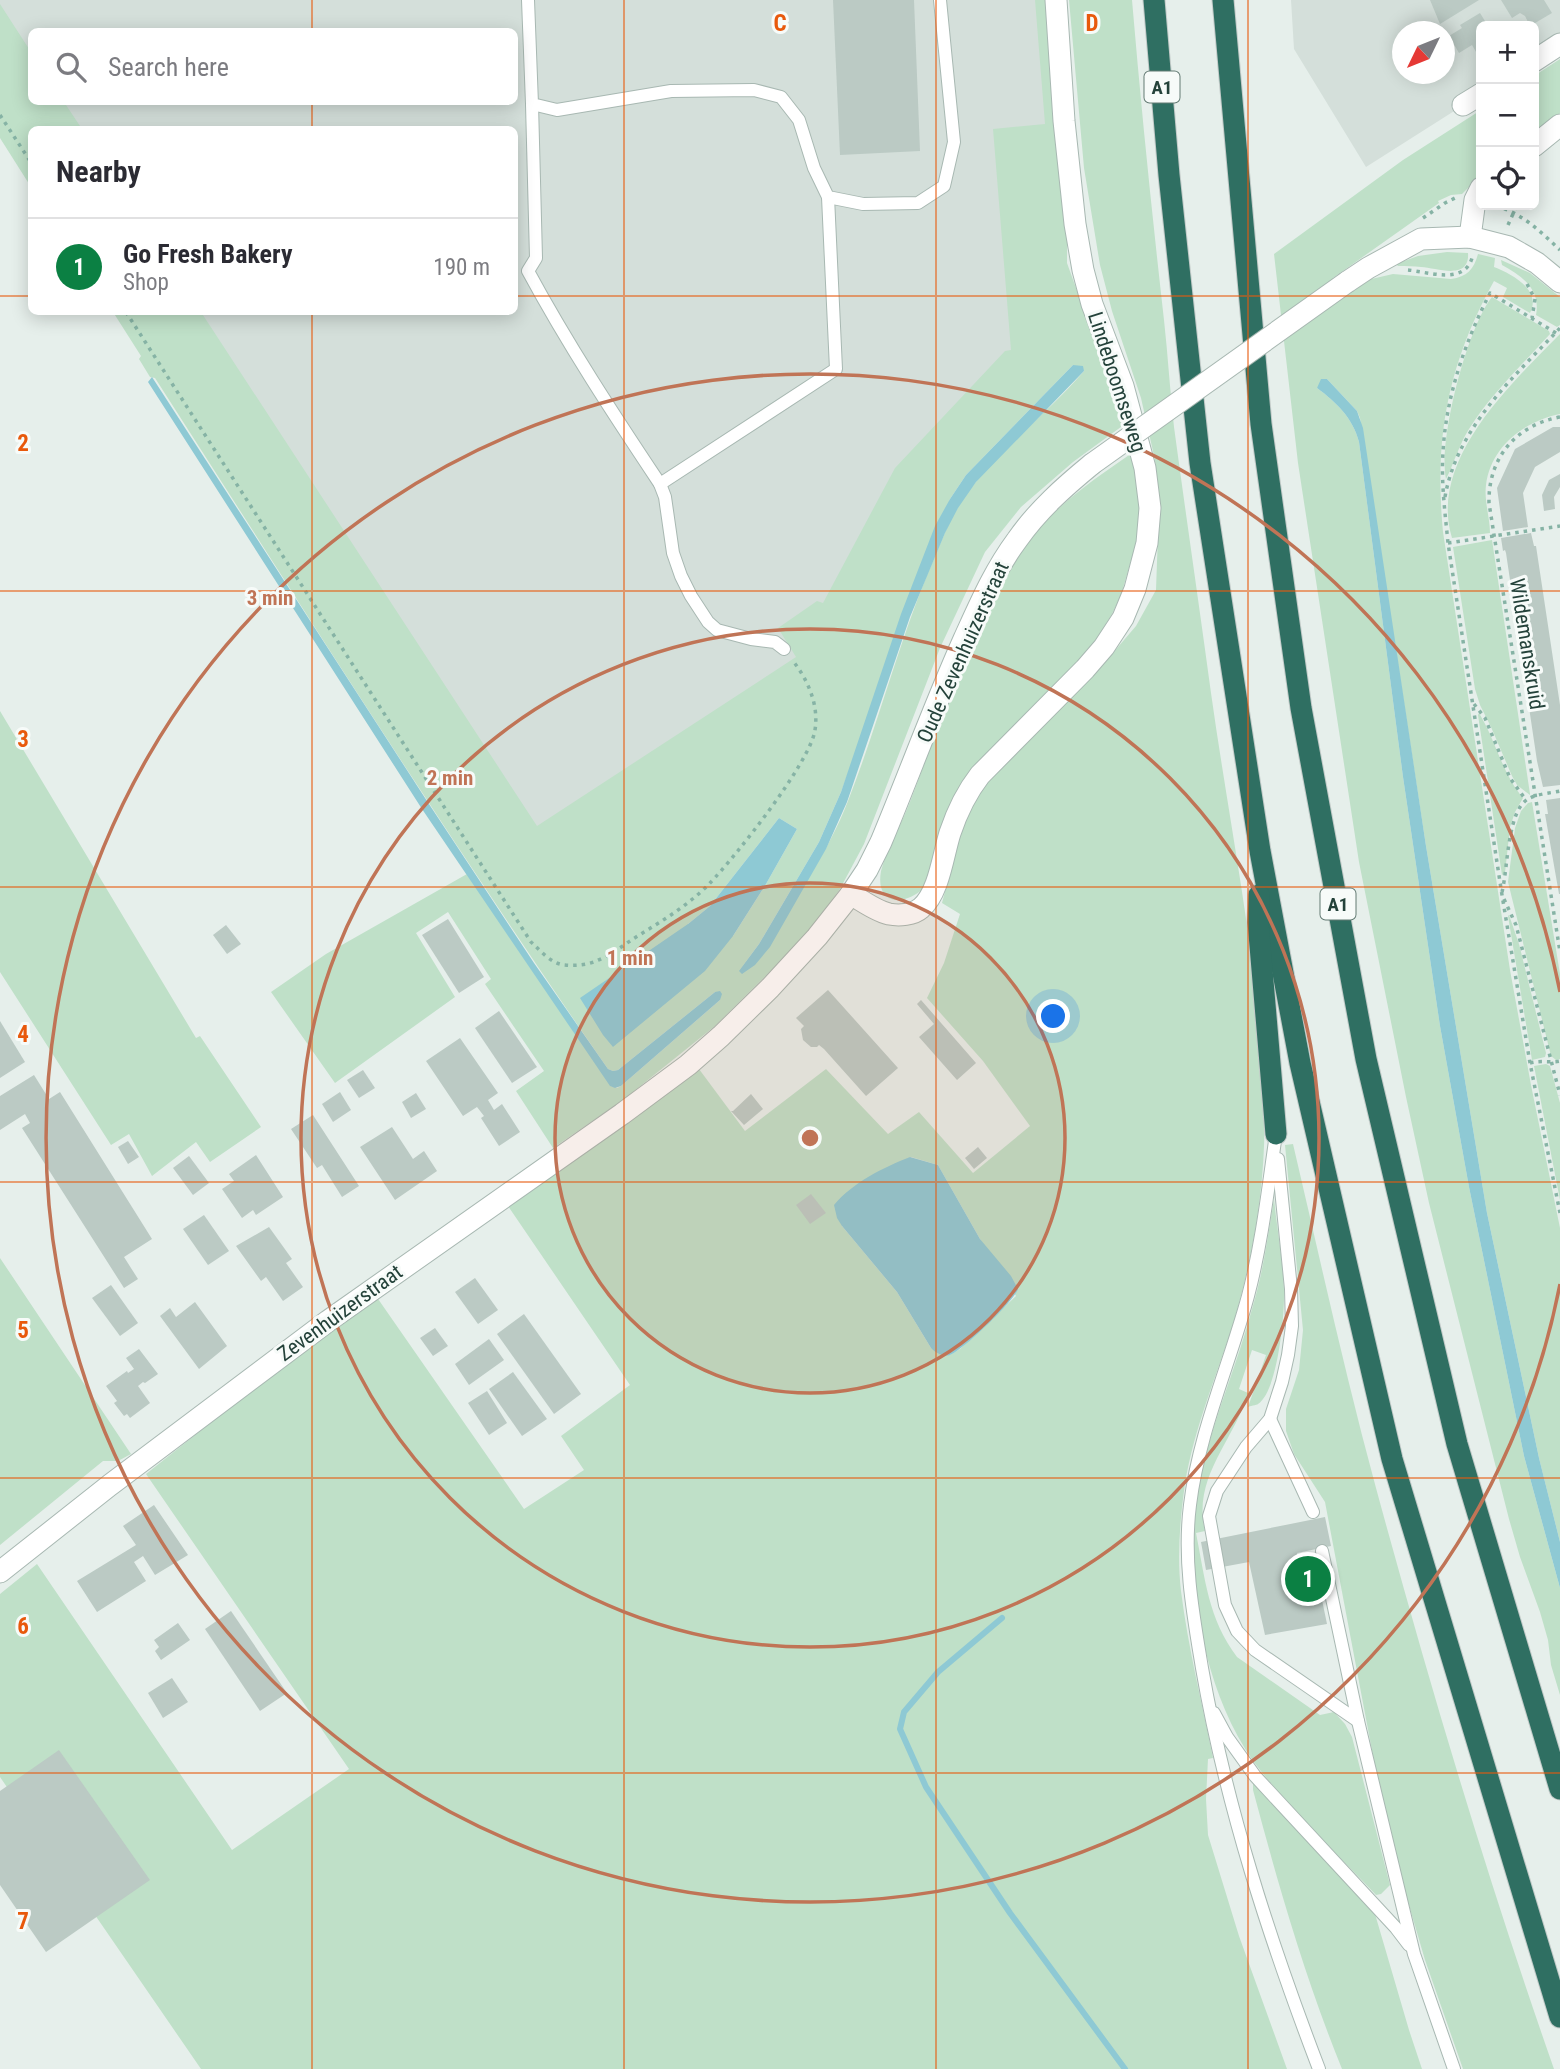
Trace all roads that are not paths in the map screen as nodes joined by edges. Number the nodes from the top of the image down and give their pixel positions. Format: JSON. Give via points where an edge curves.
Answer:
{"nodes":[{"id":1,"x":528,"y":0,"type":"edge"},
{"id":2,"x":940,"y":0,"type":"edge"},
{"id":3,"x":1056,"y":0,"type":"edge"},
{"id":4,"x":1154,"y":0,"type":"edge"},
{"id":5,"x":1223,"y":0,"type":"edge"},
{"id":6,"x":1560,"y":44,"type":"edge"},
{"id":7,"x":1539,"y":58,"type":"edge"},
{"id":8,"x":1476,"y":97,"type":"edge"},
{"id":9,"x":532,"y":104,"type":"junction"},
{"id":10,"x":1463,"y":105,"type":"dead end"},
{"id":11,"x":1560,"y":125,"type":"edge"},
{"id":12,"x":1539,"y":142,"type":"edge"},
{"id":13,"x":828,"y":197,"type":"junction"},
{"id":14,"x":1476,"y":198,"type":"edge"},
{"id":15,"x":1470,"y":237,"type":"junction"},
{"id":16,"x":1560,"y":282,"type":"edge"},
{"id":17,"x":660,"y":484,"type":"junction"},
{"id":18,"x":784,"y":649,"type":"road end"},
{"id":19,"x":1260,"y":851,"type":"junction"},
{"id":20,"x":851,"y":894,"type":"junction"},
{"id":21,"x":688,"y":1065,"type":"joint"},
{"id":22,"x":1276,"y":1134,"type":"junction"},
{"id":23,"x":1270,"y":1419,"type":"junction"},
{"id":24,"x":1313,"y":1512,"type":"dead end"},
{"id":25,"x":1322,"y":1551,"type":"dead end"},
{"id":26,"x":0,"y":1572,"type":"edge"},
{"id":27,"x":1207,"y":1697,"type":"junction"},
{"id":28,"x":1358,"y":1721,"type":"junction"},
{"id":29,"x":1560,"y":1788,"type":"edge"},
{"id":30,"x":1414,"y":1954,"type":"junction"},
{"id":31,"x":1560,"y":2017,"type":"edge"},
{"id":32,"x":1319,"y":2069,"type":"edge"},
{"id":33,"x":1454,"y":2069,"type":"edge"}],
"edges":[{"from":1,"to":9,"type":"lane"},
{"from":2,"to":13,"type":"lane","via":[[954,142],[944,186],[918,203],[863,204]]},
{"from":3,"to":20,"type":"street","name":"Lindeboomseweg","via":[[1064,121],[1081,259],[1145,468],[1150,508],[1147,543],[1135,589],[1104,647],[968,790],[928,901],[912,913],[892,914]]},
{"from":4,"to":19,"type":"highway","number":"A1","via":[[1200,463]]},
{"from":5,"to":29,"type":"highway","number":"A1","via":[[1261,424],[1301,708],[1366,1059],[1457,1444]]},
{"from":6,"to":7,"type":"street"},
{"from":8,"to":10,"type":"street"},
{"from":9,"to":13,"type":"lane","via":[[557,110],[671,90],[754,90],[781,97],[799,120]]},
{"from":9,"to":17,"type":"lane","via":[[536,258],[528,271],[557,325]]},
{"from":11,"to":12,"type":"street"},
{"from":13,"to":17,"type":"lane","via":[[836,369]]},
{"from":14,"to":15,"type":"street"},
{"from":15,"to":16,"type":"street","name":"Oude Zevenhuizerstraat","via":[[1509,247]]},
{"from":15,"to":20,"type":"street","name":"Oude Zevenhuizerstraat","bridge":true,"via":[[1421,239],[1368,268],[1092,464],[1037,514],[993,574],[881,842]]},
{"from":17,"to":18,"type":"lane","via":[[673,553],[708,622],[717,631],[775,642]]},
{"from":19,"to":22,"type":"highway","number":"A1","via":[[1258,922]]},
{"from":19,"to":31,"type":"highway","number":"A1","via":[[1300,1063],[1392,1460]]},
{"from":20,"to":21,"type":"street","name":"Oude Zevenhuizerstraat","via":[[770,988]]},
{"from":21,"to":26,"type":"street","name":"Zevenhuizerstraat","via":[[328,1321]]},
{"from":22,"to":23,"type":"lane","number":"A1","via":[[1292,1326],[1286,1369]]},
{"from":22,"to":27,"type":"lane","number":"A1","via":[[1253,1275],[1199,1448],[1189,1509],[1190,1592]]},
{"from":23,"to":24,"type":"lane"},
{"from":23,"to":28,"type":"lane","number":"A1","via":[[1217,1491],[1209,1516],[1225,1605],[1248,1645]]},
{"from":25,"to":28,"type":"lane","number":"A1"},
{"from":27,"to":30,"type":"lane","number":"A1","via":[[1227,1737],[1255,1776],[1396,1928]]},
{"from":27,"to":32,"type":"lane","number":"A1","via":[[1242,1846]]},
{"from":28,"to":30,"type":"lane","number":"A1"},
{"from":30,"to":33,"type":"lane","number":"A1"}]}
